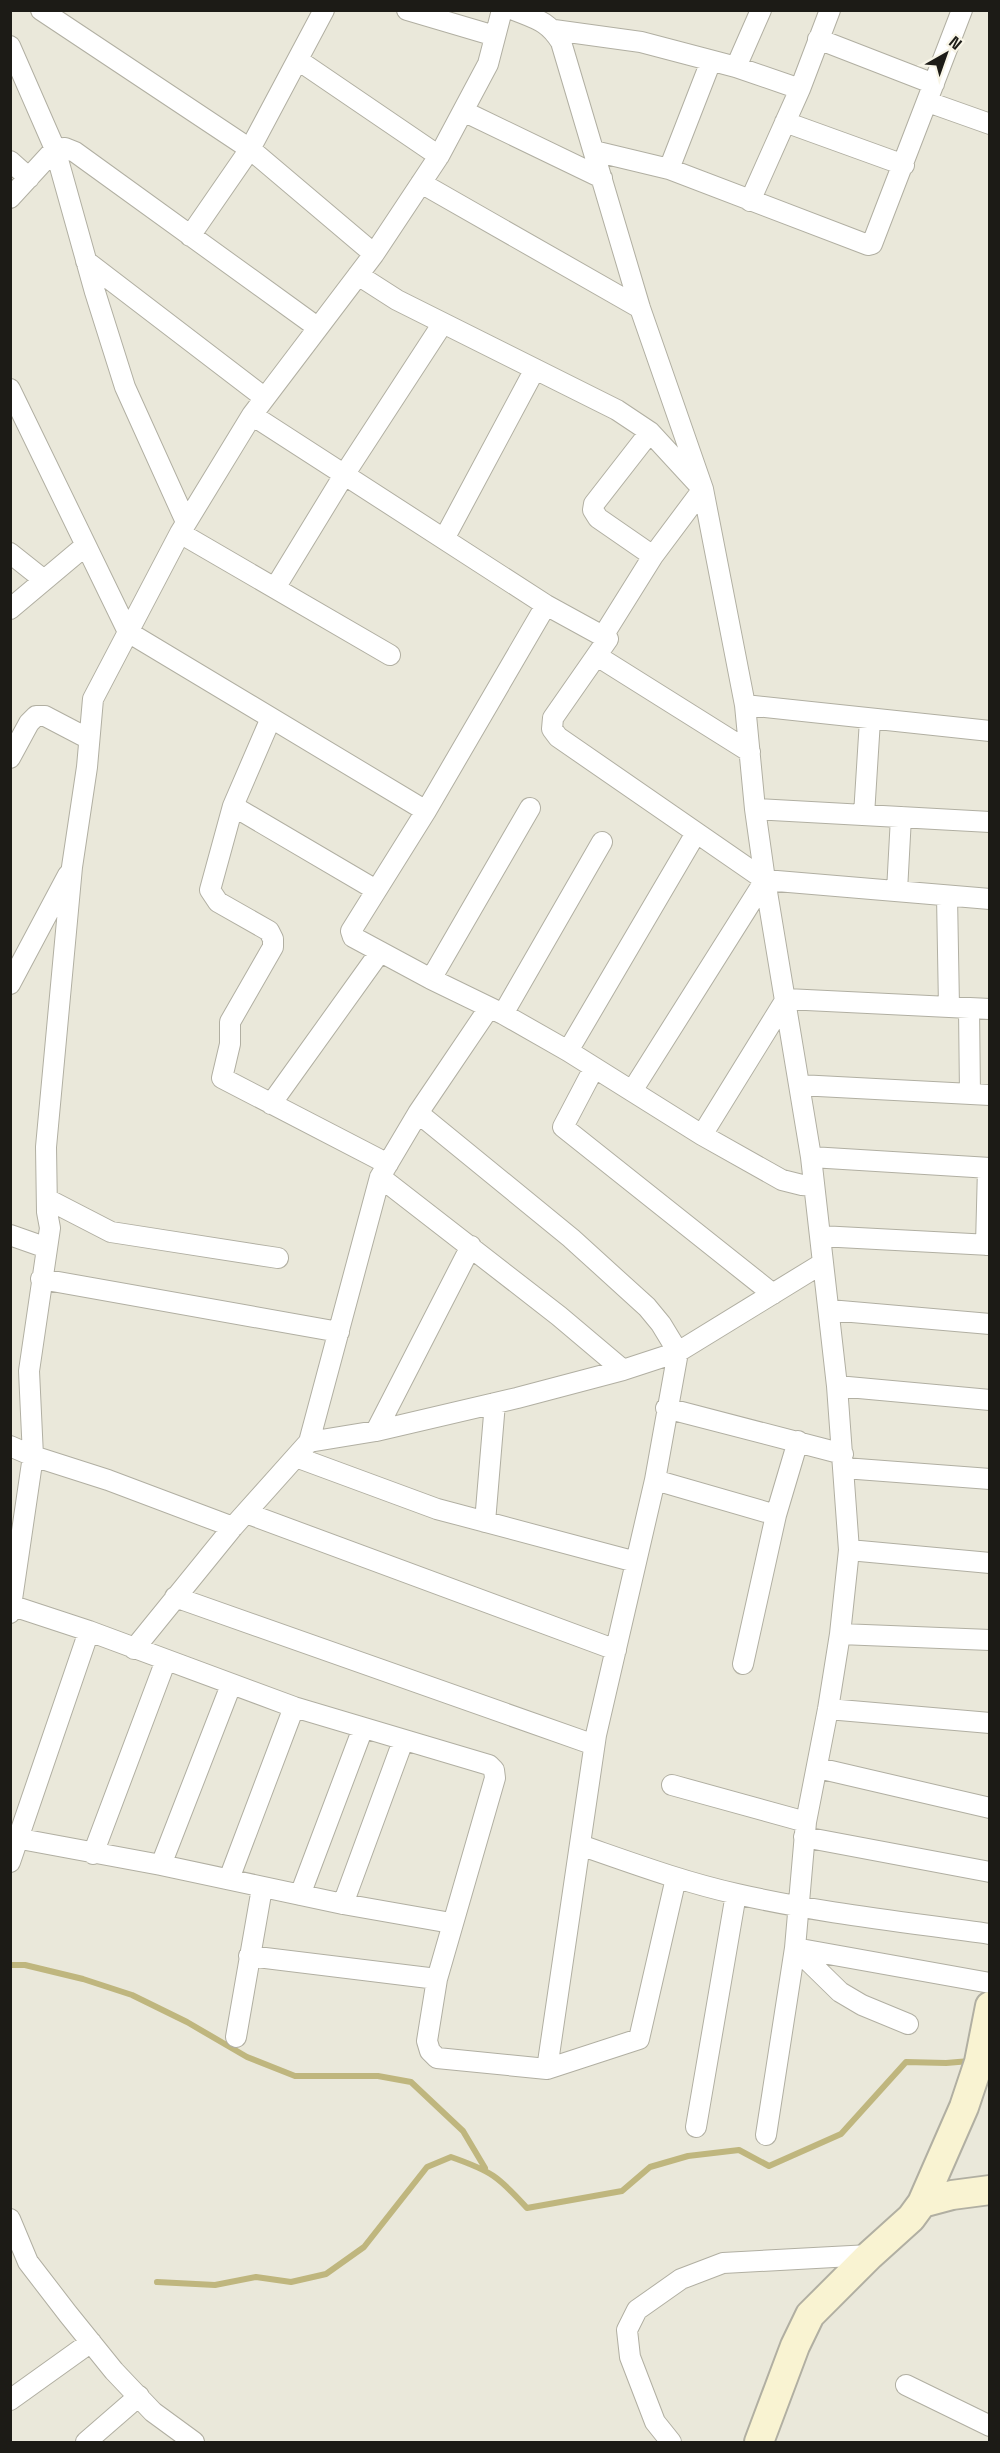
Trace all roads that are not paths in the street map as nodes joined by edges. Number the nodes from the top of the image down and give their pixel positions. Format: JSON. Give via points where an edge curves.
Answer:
{"nodes":[{"id":1,"x":41,"y":10,"type":"edge"},
{"id":2,"x":324,"y":10,"type":"edge"},
{"id":3,"x":406,"y":10,"type":"edge"},
{"id":4,"x":502,"y":10,"type":"edge"},
{"id":5,"x":514,"y":10,"type":"edge"},
{"id":6,"x":761,"y":10,"type":"edge"},
{"id":7,"x":830,"y":10,"type":"edge"},
{"id":8,"x":962,"y":10,"type":"edge"},
{"id":9,"x":554,"y":30,"type":"junction"},
{"id":10,"x":495,"y":36,"type":"junction"},
{"id":11,"x":818,"y":39,"type":"junction"},
{"id":12,"x":10,"y":46,"type":"edge"},
{"id":13,"x":298,"y":60,"type":"junction"},
{"id":14,"x":711,"y":61,"type":"junction"},
{"id":15,"x":736,"y":67,"type":"junction"},
{"id":16,"x":800,"y":88,"type":"junction"},
{"id":17,"x":931,"y":93,"type":"junction"},
{"id":18,"x":463,"y":111,"type":"junction"},
{"id":19,"x":785,"y":122,"type":"junction"},
{"id":20,"x":990,"y":124,"type":"edge"},
{"id":21,"x":55,"y":149,"type":"junction"},
{"id":22,"x":250,"y":149,"type":"junction"},
{"id":23,"x":594,"y":151,"type":"junction"},
{"id":24,"x":439,"y":156,"type":"junction"},
{"id":25,"x":10,"y":161,"type":"edge"},
{"id":26,"x":904,"y":165,"type":"junction"},
{"id":27,"x":669,"y":169,"type":"junction"},
{"id":28,"x":29,"y":178,"type":"junction"},
{"id":29,"x":602,"y":178,"type":"junction"},
{"id":30,"x":421,"y":183,"type":"junction"},
{"id":31,"x":10,"y":198,"type":"edge"},
{"id":32,"x":750,"y":201,"type":"junction"},
{"id":33,"x":190,"y":236,"type":"junction"},
{"id":34,"x":374,"y":254,"type":"junction"},
{"id":35,"x":86,"y":261,"type":"junction"},
{"id":36,"x":358,"y":275,"type":"junction"},
{"id":37,"x":640,"y":308,"type":"junction"},
{"id":38,"x":443,"y":323,"type":"junction"},
{"id":39,"x":317,"y":327,"type":"junction"},
{"id":40,"x":535,"y":369,"type":"junction"},
{"id":41,"x":10,"y":388,"type":"edge"},
{"id":42,"x":265,"y":398,"type":"junction"},
{"id":43,"x":252,"y":415,"type":"junction"},
{"id":44,"x":650,"y":432,"type":"junction"},
{"id":45,"x":344,"y":475,"type":"junction"},
{"id":46,"x":703,"y":489,"type":"junction"},
{"id":47,"x":183,"y":528,"type":"junction"},
{"id":48,"x":444,"y":539,"type":"junction"},
{"id":49,"x":85,"y":546,"type":"junction"},
{"id":50,"x":10,"y":553,"type":"edge"},
{"id":51,"x":653,"y":556,"type":"junction"},
{"id":52,"x":44,"y":580,"type":"junction"},
{"id":53,"x":275,"y":588,"type":"junction"},
{"id":54,"x":546,"y":605,"type":"junction"},
{"id":55,"x":10,"y":609,"type":"edge"},
{"id":56,"x":128,"y":632,"type":"junction"},
{"id":57,"x":603,"y":636,"type":"junction"},
{"id":58,"x":390,"y":656,"type":"dead end"},
{"id":59,"x":597,"y":656,"type":"junction"},
{"id":60,"x":745,"y":705,"type":"junction"},
{"id":61,"x":271,"y":718,"type":"junction"},
{"id":62,"x":870,"y":720,"type":"junction"},
{"id":63,"x":990,"y":731,"type":"edge"},
{"id":64,"x":89,"y":739,"type":"junction"},
{"id":65,"x":750,"y":752,"type":"junction"},
{"id":66,"x":10,"y":758,"type":"edge"},
{"id":67,"x":233,"y":806,"type":"junction"},
{"id":68,"x":530,"y":808,"type":"dead end"},
{"id":69,"x":755,"y":809,"type":"junction"},
{"id":70,"x":426,"y":811,"type":"junction"},
{"id":71,"x":864,"y":815,"type":"junction"},
{"id":72,"x":901,"y":817,"type":"junction"},
{"id":73,"x":990,"y":822,"type":"edge"},
{"id":74,"x":696,"y":833,"type":"junction"},
{"id":75,"x":602,"y":842,"type":"dead end"},
{"id":76,"x":72,"y":867,"type":"junction"},
{"id":77,"x":765,"y":880,"type":"junction"},
{"id":78,"x":376,"y":890,"type":"junction"},
{"id":79,"x":897,"y":891,"type":"junction"},
{"id":80,"x":947,"y":896,"type":"junction"},
{"id":81,"x":990,"y":899,"type":"edge"},
{"id":82,"x":380,"y":952,"type":"junction"},
{"id":83,"x":431,"y":980,"type":"junction"},
{"id":84,"x":10,"y":984,"type":"edge"},
{"id":85,"x":786,"y":999,"type":"junction"},
{"id":86,"x":949,"y":1007,"type":"junction"},
{"id":87,"x":969,"y":1008,"type":"junction"},
{"id":88,"x":990,"y":1009,"type":"edge"},
{"id":89,"x":496,"y":1011,"type":"junction"},
{"id":90,"x":568,"y":1051,"type":"junction"},
{"id":91,"x":594,"y":1068,"type":"junction"},
{"id":92,"x":800,"y":1085,"type":"junction"},
{"id":93,"x":632,"y":1091,"type":"junction"},
{"id":94,"x":980,"y":1095,"type":"edge"},
{"id":95,"x":271,"y":1104,"type":"junction"},
{"id":96,"x":418,"y":1113,"type":"junction"},
{"id":97,"x":702,"y":1135,"type":"junction"},
{"id":98,"x":811,"y":1156,"type":"junction"},
{"id":99,"x":989,"y":1168,"type":"edge"},
{"id":100,"x":384,"y":1170,"type":"junction"},
{"id":101,"x":814,"y":1186,"type":"junction"},
{"id":102,"x":47,"y":1199,"type":"junction"},
{"id":103,"x":10,"y":1236,"type":"edge"},
{"id":104,"x":820,"y":1236,"type":"junction"},
{"id":105,"x":988,"y":1245,"type":"edge"},
{"id":106,"x":471,"y":1246,"type":"junction"},
{"id":107,"x":46,"y":1248,"type":"junction"},
{"id":108,"x":278,"y":1258,"type":"dead end"},
{"id":109,"x":823,"y":1263,"type":"junction"},
{"id":110,"x":41,"y":1279,"type":"junction"},
{"id":111,"x":773,"y":1294,"type":"junction"},
{"id":112,"x":829,"y":1310,"type":"junction"},
{"id":113,"x":990,"y":1324,"type":"edge"},
{"id":114,"x":339,"y":1332,"type":"junction"},
{"id":115,"x":678,"y":1353,"type":"junction"},
{"id":116,"x":623,"y":1370,"type":"junction"},
{"id":117,"x":837,"y":1386,"type":"junction"},
{"id":118,"x":990,"y":1400,"type":"edge"},
{"id":119,"x":495,"y":1403,"type":"junction"},
{"id":120,"x":666,"y":1408,"type":"junction"},
{"id":121,"x":376,"y":1431,"type":"junction"},
{"id":122,"x":798,"y":1441,"type":"junction"},
{"id":123,"x":309,"y":1442,"type":"junction"},
{"id":124,"x":10,"y":1446,"type":"edge"},
{"id":125,"x":33,"y":1456,"type":"junction"},
{"id":126,"x":296,"y":1457,"type":"junction"},
{"id":127,"x":843,"y":1461,"type":"junction"},
{"id":128,"x":990,"y":1479,"type":"edge"},
{"id":129,"x":655,"y":1480,"type":"junction"},
{"id":130,"x":776,"y":1515,"type":"junction"},
{"id":131,"x":239,"y":1520,"type":"junction"},
{"id":132,"x":485,"y":1522,"type":"junction"},
{"id":133,"x":849,"y":1550,"type":"junction"},
{"id":134,"x":636,"y":1562,"type":"junction"},
{"id":135,"x":990,"y":1563,"type":"edge"},
{"id":136,"x":175,"y":1597,"type":"junction"},
{"id":137,"x":11,"y":1608,"type":"edge"},
{"id":138,"x":89,"y":1631,"type":"junction"},
{"id":139,"x":840,"y":1634,"type":"junction"},
{"id":140,"x":990,"y":1640,"type":"edge"},
{"id":141,"x":134,"y":1649,"type":"junction"},
{"id":142,"x":616,"y":1650,"type":"junction"},
{"id":143,"x":166,"y":1660,"type":"junction"},
{"id":144,"x":743,"y":1664,"type":"dead end"},
{"id":145,"x":231,"y":1685,"type":"junction"},
{"id":146,"x":294,"y":1707,"type":"junction"},
{"id":147,"x":828,"y":1709,"type":"junction"},
{"id":148,"x":990,"y":1722,"type":"edge"},
{"id":149,"x":363,"y":1728,"type":"junction"},
{"id":150,"x":596,"y":1735,"type":"junction"},
{"id":151,"x":403,"y":1741,"type":"junction"},
{"id":152,"x":818,"y":1768,"type":"junction"},
{"id":153,"x":672,"y":1785,"type":"dead end"},
{"id":154,"x":990,"y":1808,"type":"edge"},
{"id":155,"x":805,"y":1829,"type":"junction"},
{"id":156,"x":14,"y":1838,"type":"edge"},
{"id":157,"x":580,"y":1845,"type":"junction"},
{"id":158,"x":93,"y":1854,"type":"junction"},
{"id":159,"x":10,"y":1862,"type":"edge"},
{"id":160,"x":161,"y":1865,"type":"junction"},
{"id":161,"x":990,"y":1872,"type":"edge"},
{"id":162,"x":676,"y":1878,"type":"junction"},
{"id":163,"x":229,"y":1879,"type":"junction"},
{"id":164,"x":262,"y":1888,"type":"junction"},
{"id":165,"x":736,"y":1894,"type":"junction"},
{"id":166,"x":300,"y":1896,"type":"junction"},
{"id":167,"x":343,"y":1904,"type":"junction"},
{"id":168,"x":800,"y":1907,"type":"junction"},
{"id":169,"x":452,"y":1923,"type":"junction"},
{"id":170,"x":990,"y":1934,"type":"edge"},
{"id":171,"x":795,"y":1948,"type":"junction"},
{"id":172,"x":249,"y":1956,"type":"junction"},
{"id":173,"x":437,"y":1979,"type":"junction"},
{"id":174,"x":990,"y":1983,"type":"edge"},
{"id":175,"x":988,"y":2018,"type":"edge"},
{"id":176,"x":908,"y":2024,"type":"dead end"},
{"id":177,"x":236,"y":2037,"type":"dead end"},
{"id":178,"x":547,"y":2069,"type":"junction"},
{"id":179,"x":696,"y":2127,"type":"dead end"},
{"id":180,"x":766,"y":2135,"type":"dead end"},
{"id":181,"x":990,"y":2190,"type":"edge"},
{"id":182,"x":922,"y":2203,"type":"junction"},
{"id":183,"x":10,"y":2219,"type":"edge"},
{"id":184,"x":15,"y":2238,"type":"edge"},
{"id":185,"x":870,"y":2254,"type":"junction"},
{"id":186,"x":91,"y":2342,"type":"junction"},
{"id":187,"x":906,"y":2385,"type":"dead end"},
{"id":188,"x":139,"y":2396,"type":"junction"},
{"id":189,"x":10,"y":2400,"type":"edge"},
{"id":190,"x":990,"y":2426,"type":"edge"},
{"id":191,"x":86,"y":2442,"type":"edge"},
{"id":192,"x":194,"y":2442,"type":"edge"},
{"id":193,"x":671,"y":2442,"type":"edge"},
{"id":194,"x":759,"y":2442,"type":"edge"}],
"edges":[{"from":1,"to":22,"type":"street"},
{"from":2,"to":13,"type":"street"},
{"from":3,"to":10,"type":"street"},
{"from":4,"to":10,"type":"street"},
{"from":5,"to":9,"type":"street"},
{"from":6,"to":15,"type":"street"},
{"from":7,"to":11,"type":"street"},
{"from":8,"to":17,"type":"street"},
{"from":9,"to":14,"type":"street","via":[[641,42]]},
{"from":9,"to":23,"type":"street"},
{"from":10,"to":18,"type":"street","via":[[488,64]]},
{"from":11,"to":16,"type":"street"},
{"from":11,"to":17,"type":"street"},
{"from":12,"to":21,"type":"street"},
{"from":13,"to":22,"type":"street"},
{"from":13,"to":24,"type":"street"},
{"from":14,"to":15,"type":"street"},
{"from":14,"to":27,"type":"street"},
{"from":15,"to":16,"type":"street"},
{"from":16,"to":19,"type":"street"},
{"from":17,"to":20,"type":"street"},
{"from":17,"to":26,"type":"street"},
{"from":18,"to":24,"type":"street"},
{"from":18,"to":29,"type":"street"},
{"from":19,"to":26,"type":"street"},
{"from":19,"to":32,"type":"street"},
{"from":21,"to":28,"type":"street"},
{"from":21,"to":33,"type":"street","via":[[75,152]]},
{"from":21,"to":35,"type":"street"},
{"from":22,"to":33,"type":"street"},
{"from":22,"to":34,"type":"street"},
{"from":23,"to":27,"type":"street"},
{"from":23,"to":29,"type":"street"},
{"from":24,"to":30,"type":"street"},
{"from":25,"to":28,"type":"street"},
{"from":26,"to":32,"type":"street","via":[[872,244],[868,245]]},
{"from":27,"to":32,"type":"street"},
{"from":28,"to":31,"type":"street"},
{"from":29,"to":37,"type":"street"},
{"from":30,"to":34,"type":"street"},
{"from":30,"to":37,"type":"street"},
{"from":33,"to":39,"type":"street"},
{"from":34,"to":36,"type":"street"},
{"from":35,"to":42,"type":"street"},
{"from":35,"to":47,"type":"street","via":[[125,387]]},
{"from":36,"to":38,"type":"street"},
{"from":36,"to":39,"type":"street"},
{"from":37,"to":46,"type":"street"},
{"from":38,"to":40,"type":"street"},
{"from":38,"to":45,"type":"street"},
{"from":39,"to":42,"type":"street"},
{"from":40,"to":44,"type":"street","via":[[617,410]]},
{"from":40,"to":48,"type":"street"},
{"from":41,"to":49,"type":"street"},
{"from":42,"to":43,"type":"street"},
{"from":43,"to":45,"type":"street"},
{"from":43,"to":47,"type":"street"},
{"from":44,"to":46,"type":"street"},
{"from":44,"to":51,"type":"street","via":[[593,510],[598,518]]},
{"from":45,"to":48,"type":"street"},
{"from":45,"to":53,"type":"street"},
{"from":46,"to":51,"type":"street"},
{"from":46,"to":60,"type":"street"},
{"from":47,"to":53,"type":"street"},
{"from":47,"to":56,"type":"street"},
{"from":48,"to":54,"type":"street"},
{"from":49,"to":52,"type":"street"},
{"from":49,"to":56,"type":"street"},
{"from":50,"to":52,"type":"street"},
{"from":51,"to":57,"type":"street"},
{"from":52,"to":55,"type":"street"},
{"from":53,"to":58,"type":"street"},
{"from":54,"to":57,"type":"street"},
{"from":54,"to":70,"type":"street"},
{"from":56,"to":61,"type":"street"},
{"from":56,"to":64,"type":"street","via":[[93,699]]},
{"from":57,"to":59,"type":"street","via":[[608,639]]},
{"from":59,"to":65,"type":"street"},
{"from":59,"to":74,"type":"street","via":[[553,718],[552,729]]},
{"from":60,"to":62,"type":"street"},
{"from":60,"to":65,"type":"street"},
{"from":61,"to":67,"type":"street"},
{"from":61,"to":70,"type":"street"},
{"from":62,"to":63,"type":"street"},
{"from":62,"to":71,"type":"street"},
{"from":64,"to":66,"type":"street","via":[[45,716],[36,716],[28,723]]},
{"from":64,"to":76,"type":"street"},
{"from":65,"to":69,"type":"street"},
{"from":67,"to":78,"type":"street"},
{"from":67,"to":95,"type":"street","via":[[210,890],[218,902],[269,931],[273,947],[230,1022],[230,1044],[221,1075],[225,1081]]},
{"from":68,"to":83,"type":"street"},
{"from":69,"to":71,"type":"street"},
{"from":69,"to":77,"type":"street"},
{"from":70,"to":78,"type":"street"},
{"from":71,"to":72,"type":"street"},
{"from":72,"to":73,"type":"street"},
{"from":72,"to":79,"type":"street"},
{"from":74,"to":77,"type":"street"},
{"from":74,"to":90,"type":"street"},
{"from":75,"to":89,"type":"street"},
{"from":76,"to":84,"type":"street"},
{"from":76,"to":102,"type":"street","via":[[46,1147]]},
{"from":77,"to":79,"type":"street"},
{"from":77,"to":85,"type":"street"},
{"from":77,"to":93,"type":"street"},
{"from":78,"to":82,"type":"street","via":[[351,930],[353,937]]},
{"from":79,"to":80,"type":"street"},
{"from":80,"to":81,"type":"street"},
{"from":80,"to":86,"type":"street"},
{"from":82,"to":83,"type":"street"},
{"from":82,"to":95,"type":"street"},
{"from":83,"to":89,"type":"street"},
{"from":85,"to":86,"type":"street"},
{"from":85,"to":92,"type":"street"},
{"from":85,"to":97,"type":"street"},
{"from":86,"to":87,"type":"street"},
{"from":87,"to":88,"type":"street"},
{"from":87,"to":94,"type":"street"},
{"from":89,"to":90,"type":"street"},
{"from":89,"to":96,"type":"street"},
{"from":90,"to":91,"type":"street"},
{"from":91,"to":93,"type":"street"},
{"from":91,"to":111,"type":"street","via":[[562,1126]]},
{"from":92,"to":94,"type":"street"},
{"from":92,"to":98,"type":"street"},
{"from":93,"to":97,"type":"street"},
{"from":95,"to":100,"type":"street"},
{"from":96,"to":100,"type":"street"},
{"from":96,"to":115,"type":"street","via":[[571,1238],[647,1307]]},
{"from":97,"to":101,"type":"street","via":[[782,1180]]},
{"from":98,"to":99,"type":"street"},
{"from":98,"to":101,"type":"street"},
{"from":99,"to":105,"type":"street"},
{"from":100,"to":106,"type":"street"},
{"from":100,"to":114,"type":"street"},
{"from":101,"to":104,"type":"street"},
{"from":102,"to":107,"type":"street","via":[[50,1228]]},
{"from":102,"to":108,"type":"street","via":[[111,1232]]},
{"from":103,"to":107,"type":"street"},
{"from":104,"to":105,"type":"street"},
{"from":104,"to":109,"type":"street"},
{"from":106,"to":116,"type":"street"},
{"from":106,"to":121,"type":"street"},
{"from":107,"to":110,"type":"street"},
{"from":109,"to":111,"type":"street"},
{"from":109,"to":112,"type":"street"},
{"from":110,"to":114,"type":"street"},
{"from":110,"to":125,"type":"street","via":[[29,1371]]},
{"from":111,"to":115,"type":"street"},
{"from":112,"to":113,"type":"street"},
{"from":112,"to":117,"type":"street"},
{"from":114,"to":123,"type":"street"},
{"from":115,"to":116,"type":"street"},
{"from":115,"to":120,"type":"street"},
{"from":116,"to":119,"type":"street"},
{"from":117,"to":118,"type":"street"},
{"from":117,"to":127,"type":"street"},
{"from":119,"to":121,"type":"street"},
{"from":119,"to":132,"type":"street"},
{"from":120,"to":122,"type":"street"},
{"from":120,"to":129,"type":"street"},
{"from":121,"to":123,"type":"street"},
{"from":122,"to":127,"type":"street"},
{"from":122,"to":130,"type":"street"},
{"from":123,"to":126,"type":"street"},
{"from":124,"to":125,"type":"street"},
{"from":125,"to":131,"type":"street"},
{"from":125,"to":137,"type":"street"},
{"from":126,"to":131,"type":"street"},
{"from":126,"to":132,"type":"street","via":[[437,1509]]},
{"from":127,"to":128,"type":"street"},
{"from":127,"to":133,"type":"street"},
{"from":129,"to":130,"type":"street"},
{"from":129,"to":134,"type":"street"},
{"from":130,"to":144,"type":"street"},
{"from":131,"to":136,"type":"street"},
{"from":131,"to":142,"type":"street"},
{"from":132,"to":134,"type":"street"},
{"from":133,"to":135,"type":"street"},
{"from":133,"to":139,"type":"street"},
{"from":134,"to":142,"type":"street"},
{"from":136,"to":141,"type":"street"},
{"from":136,"to":150,"type":"street","via":[[586,1742]]},
{"from":137,"to":138,"type":"street"},
{"from":138,"to":141,"type":"street"},
{"from":138,"to":156,"type":"street"},
{"from":139,"to":140,"type":"street"},
{"from":139,"to":147,"type":"street"},
{"from":141,"to":143,"type":"street"},
{"from":142,"to":150,"type":"street"},
{"from":143,"to":145,"type":"street"},
{"from":143,"to":158,"type":"street"},
{"from":145,"to":146,"type":"street"},
{"from":145,"to":160,"type":"street"},
{"from":146,"to":149,"type":"street"},
{"from":146,"to":163,"type":"street"},
{"from":147,"to":148,"type":"street"},
{"from":147,"to":152,"type":"street"},
{"from":149,"to":151,"type":"street"},
{"from":149,"to":166,"type":"street"},
{"from":150,"to":157,"type":"street"},
{"from":151,"to":167,"type":"street"},
{"from":151,"to":169,"type":"street","via":[[489,1765],[494,1770],[495,1778]]},
{"from":152,"to":154,"type":"street"},
{"from":152,"to":155,"type":"street"},
{"from":153,"to":155,"type":"street"},
{"from":155,"to":161,"type":"street"},
{"from":155,"to":168,"type":"street"},
{"from":156,"to":158,"type":"street"},
{"from":156,"to":159,"type":"street"},
{"from":157,"to":162,"type":"street"},
{"from":157,"to":178,"type":"street"},
{"from":158,"to":160,"type":"street"},
{"from":160,"to":163,"type":"street"},
{"from":162,"to":165,"type":"street"},
{"from":162,"to":178,"type":"street","via":[[639,2039]]},
{"from":163,"to":164,"type":"street"},
{"from":164,"to":166,"type":"street"},
{"from":164,"to":172,"type":"street"},
{"from":165,"to":168,"type":"street"},
{"from":165,"to":179,"type":"street"},
{"from":166,"to":167,"type":"street"},
{"from":167,"to":169,"type":"street"},
{"from":168,"to":170,"type":"street"},
{"from":168,"to":171,"type":"street"},
{"from":169,"to":173,"type":"street"},
{"from":171,"to":174,"type":"street"},
{"from":171,"to":176,"type":"street","via":[[840,1992]]},
{"from":171,"to":180,"type":"street"},
{"from":172,"to":173,"type":"street"},
{"from":172,"to":177,"type":"street"},
{"from":173,"to":178,"type":"street","via":[[427,2041],[437,2058]]},
{"from":175,"to":182,"type":"street","via":[[960,2118]]},
{"from":181,"to":182,"type":"street"},
{"from":182,"to":185,"type":"street","via":[[911,2218]]},
{"from":183,"to":184,"type":"street"},
{"from":184,"to":186,"type":"street","via":[[28,2262]]},
{"from":185,"to":193,"type":"street","via":[[723,2263],[681,2279],[637,2310],[627,2330],[630,2357],[655,2422]]},
{"from":185,"to":194,"type":"street","via":[[810,2315]]},
{"from":186,"to":188,"type":"street"},
{"from":186,"to":189,"type":"street"},
{"from":187,"to":190,"type":"street"},
{"from":188,"to":191,"type":"street"},
{"from":188,"to":192,"type":"street","via":[[153,2412]]}]}
